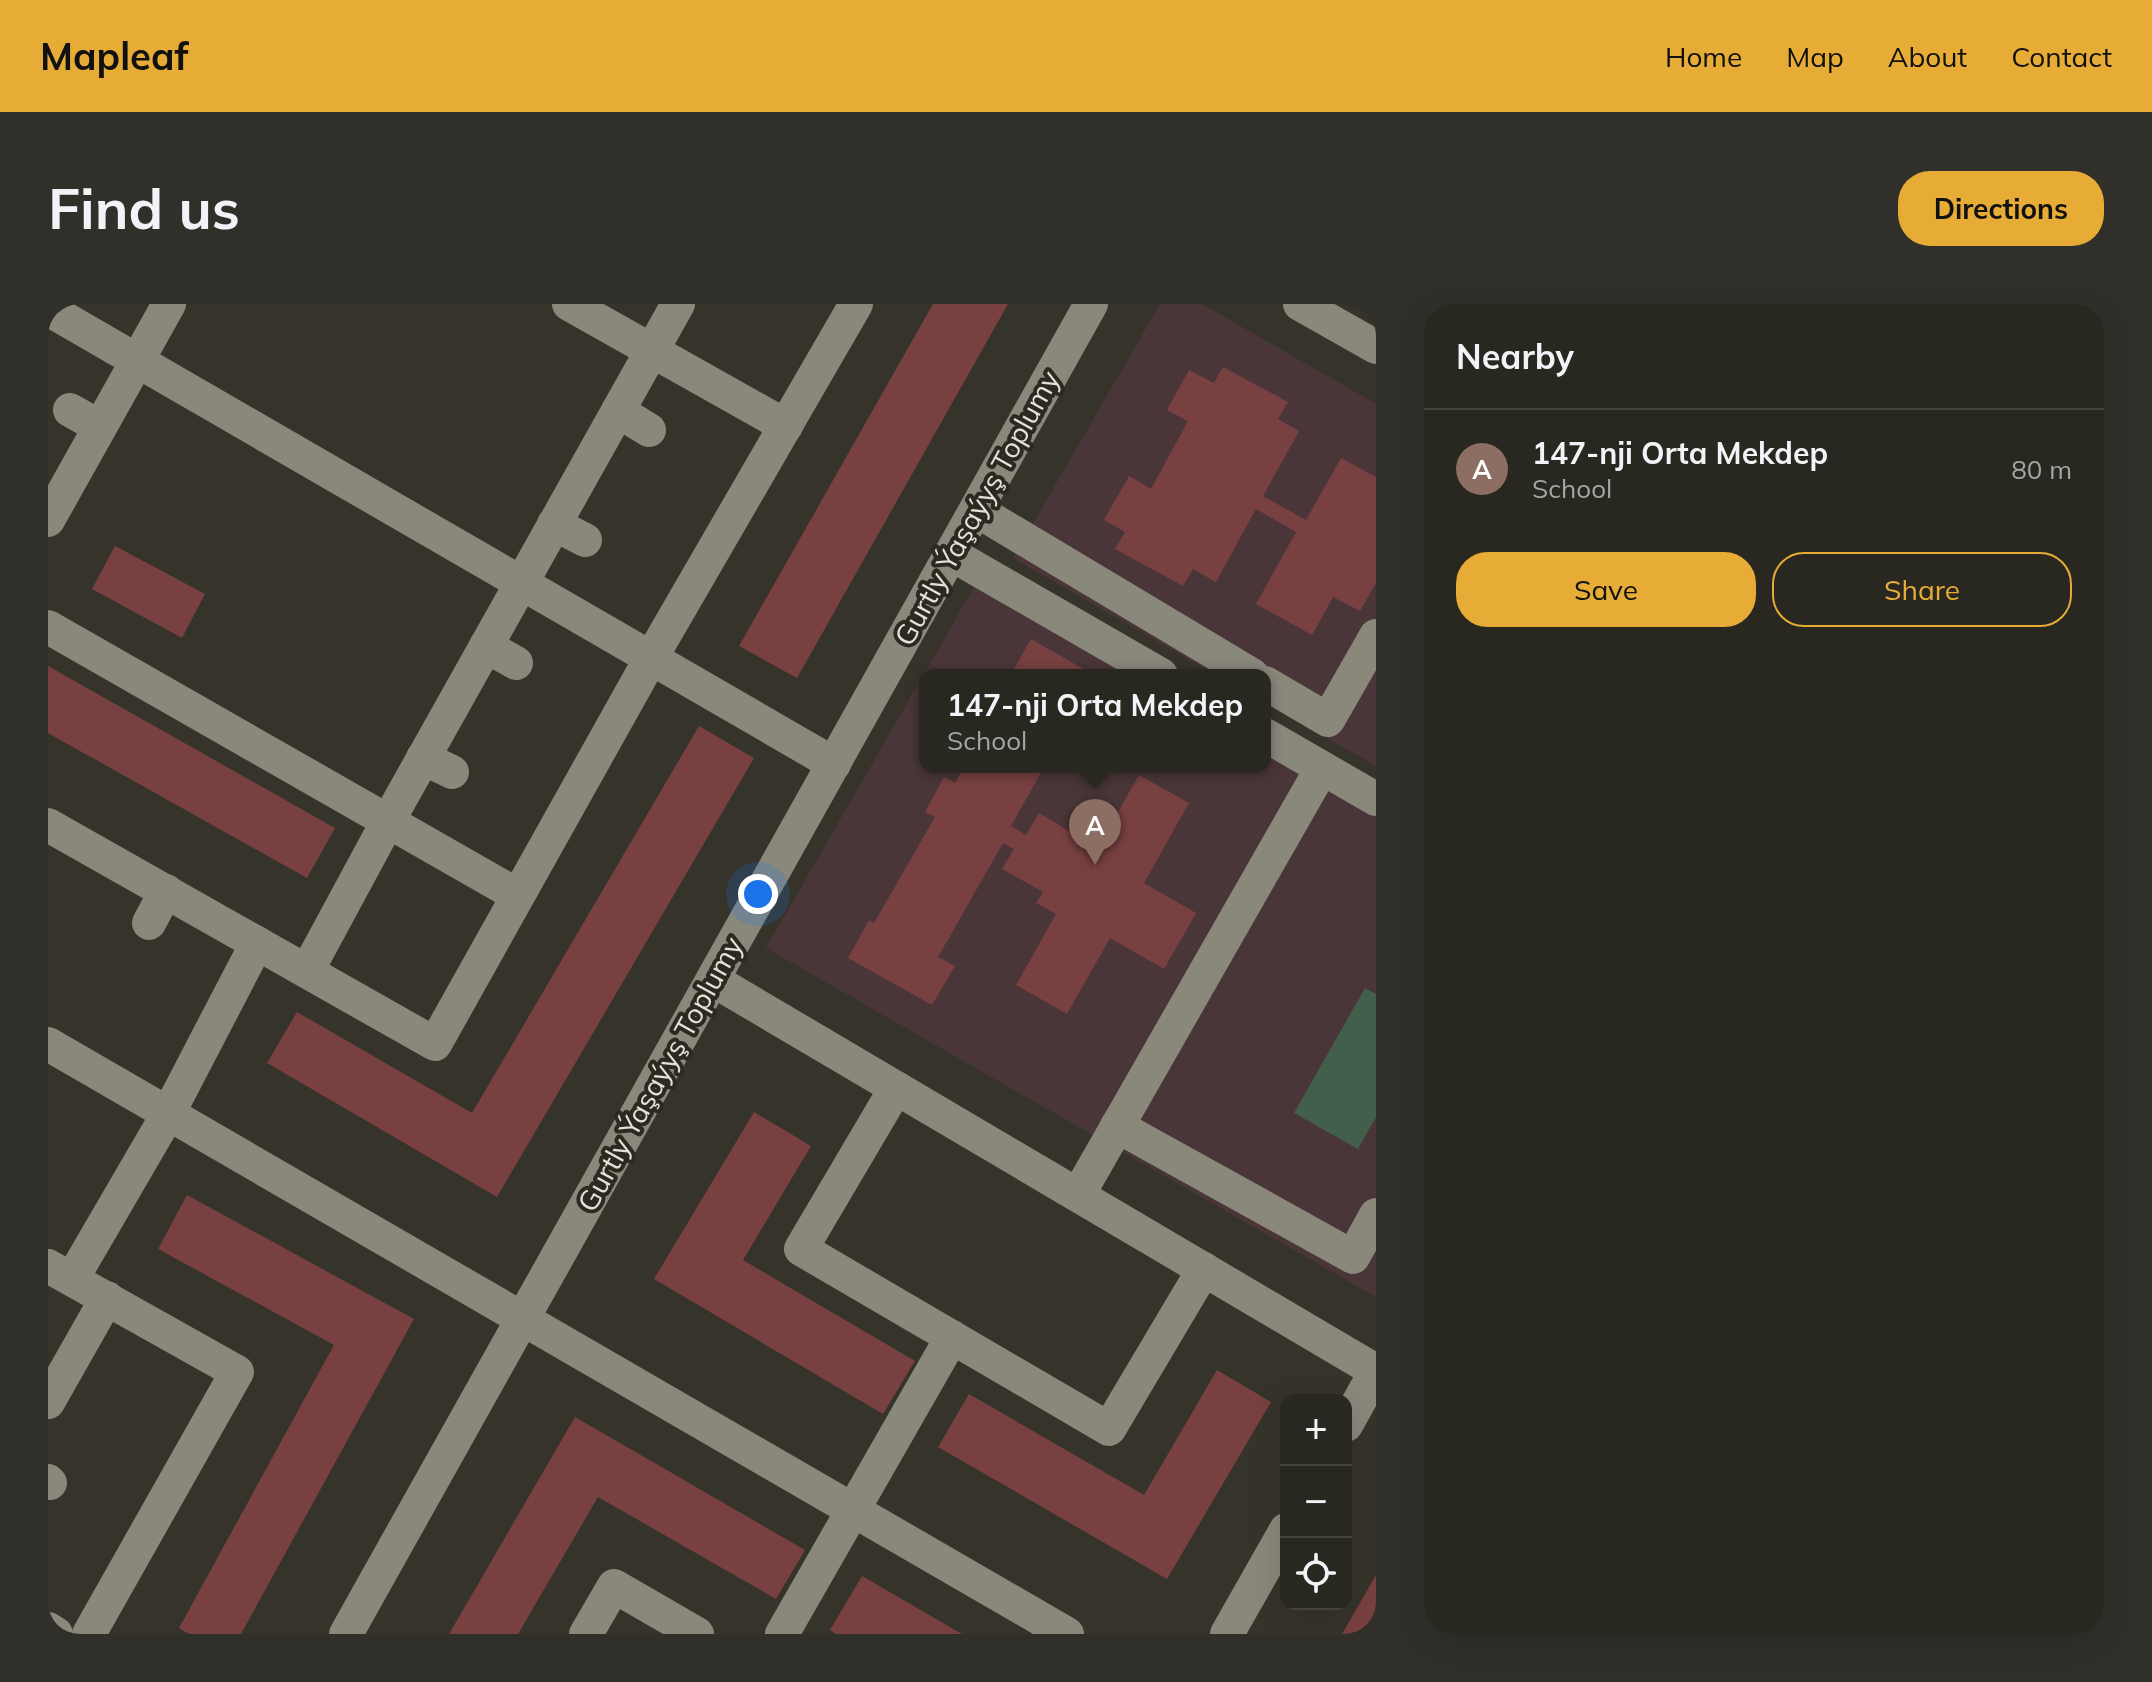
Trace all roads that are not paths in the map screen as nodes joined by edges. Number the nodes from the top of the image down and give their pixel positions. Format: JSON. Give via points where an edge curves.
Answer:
{"nodes":[{"id":1,"x":169,"y":304,"type":"edge"},
{"id":2,"x":569,"y":304,"type":"edge"},
{"id":3,"x":678,"y":304,"type":"edge"},
{"id":4,"x":856,"y":304,"type":"edge"},
{"id":5,"x":1091,"y":304,"type":"edge"},
{"id":6,"x":1300,"y":304,"type":"edge"},
{"id":7,"x":48,"y":309,"type":"edge"},
{"id":8,"x":1376,"y":347,"type":"edge"},
{"id":9,"x":652,"y":351,"type":"junction"},
{"id":10,"x":137,"y":361,"type":"junction"},
{"id":11,"x":70,"y":410,"type":"dead end"},
{"id":12,"x":618,"y":411,"type":"junction"},
{"id":13,"x":786,"y":426,"type":"junction"},
{"id":14,"x":100,"y":427,"type":"junction"},
{"id":15,"x":649,"y":430,"type":"dead end"},
{"id":16,"x":976,"y":510,"type":"junction"},
{"id":17,"x":48,"y":520,"type":"edge"},
{"id":18,"x":554,"y":524,"type":"junction"},
{"id":19,"x":585,"y":540,"type":"dead end"},
{"id":20,"x":951,"y":554,"type":"junction"},
{"id":21,"x":521,"y":583,"type":"junction"},
{"id":22,"x":48,"y":627,"type":"edge"},
{"id":23,"x":1376,"y":636,"type":"edge"},
{"id":24,"x":486,"y":646,"type":"junction"},
{"id":25,"x":651,"y":658,"type":"junction"},
{"id":26,"x":516,"y":663,"type":"dead end"},
{"id":27,"x":1151,"y":669,"type":"edge"},
{"id":28,"x":1242,"y":669,"type":"edge"},
{"id":29,"x":1271,"y":687,"type":"edge"},
{"id":30,"x":1271,"y":738,"type":"edge"},
{"id":31,"x":834,"y":764,"type":"junction"},
{"id":32,"x":1322,"y":768,"type":"junction"},
{"id":33,"x":1376,"y":799,"type":"edge"},
{"id":34,"x":388,"y":821,"type":"junction"},
{"id":35,"x":48,"y":825,"type":"edge"},
{"id":36,"x":166,"y":891,"type":"junction"},
{"id":37,"x":517,"y":895,"type":"junction"},
{"id":38,"x":149,"y":923,"type":"dead end"},
{"id":39,"x":257,"y":943,"type":"junction"},
{"id":40,"x":307,"y":971,"type":"junction"},
{"id":41,"x":713,"y":980,"type":"junction"},
{"id":42,"x":48,"y":1044,"type":"edge"},
{"id":43,"x":896,"y":1088,"type":"junction"},
{"id":44,"x":168,"y":1114,"type":"junction"},
{"id":45,"x":1117,"y":1126,"type":"junction"},
{"id":46,"x":1078,"y":1195,"type":"junction"},
{"id":47,"x":1376,"y":1215,"type":"edge"},
{"id":48,"x":1204,"y":1269,"type":"junction"},
{"id":49,"x":60,"y":1272,"type":"edge"},
{"id":50,"x":107,"y":1298,"type":"junction"},
{"id":51,"x":523,"y":1319,"type":"junction"},
{"id":52,"x":952,"y":1337,"type":"junction"},
{"id":53,"x":1376,"y":1371,"type":"edge"},
{"id":54,"x":48,"y":1402,"type":"edge"},
{"id":55,"x":1352,"y":1414,"type":"edge"},
{"id":56,"x":853,"y":1510,"type":"junction"},
{"id":57,"x":1281,"y":1538,"type":"edge"},
{"id":58,"x":48,"y":1629,"type":"edge"},
{"id":59,"x":56,"y":1634,"type":"edge"},
{"id":60,"x":89,"y":1634,"type":"edge"},
{"id":61,"x":346,"y":1634,"type":"edge"},
{"id":62,"x":586,"y":1634,"type":"edge"},
{"id":63,"x":697,"y":1634,"type":"edge"},
{"id":64,"x":782,"y":1634,"type":"edge"},
{"id":65,"x":1067,"y":1634,"type":"edge"},
{"id":66,"x":1227,"y":1634,"type":"edge"}],
"edges":[{"from":1,"to":10,"type":"street"},
{"from":2,"to":9,"type":"street"},
{"from":3,"to":9,"type":"street"},
{"from":4,"to":13,"type":"street"},
{"from":5,"to":16,"type":"street","name":"Gurtly Ýaşaýyş Toplumy"},
{"from":6,"to":8,"type":"street"},
{"from":7,"to":10,"type":"street"},
{"from":9,"to":12,"type":"street"},
{"from":9,"to":13,"type":"street"},
{"from":10,"to":14,"type":"street"},
{"from":10,"to":21,"type":"street"},
{"from":11,"to":14,"type":"street"},
{"from":12,"to":15,"type":"street"},
{"from":12,"to":18,"type":"street"},
{"from":13,"to":25,"type":"street"},
{"from":14,"to":17,"type":"street"},
{"from":16,"to":20,"type":"street","name":"Gurtly Ýaşaýyş Toplumy"},
{"from":16,"to":28,"type":"street"},
{"from":18,"to":19,"type":"street"},
{"from":18,"to":21,"type":"street"},
{"from":20,"to":27,"type":"street"},
{"from":20,"to":31,"type":"street","name":"Gurtly Ýaşaýyş Toplumy"},
{"from":21,"to":24,"type":"street"},
{"from":21,"to":25,"type":"street"},
{"from":22,"to":34,"type":"street"},
{"from":23,"to":29,"type":"street","via":[[1328,720]]},
{"from":24,"to":26,"type":"street"},
{"from":24,"to":34,"type":"street","via":[[438,765]]},
{"from":25,"to":31,"type":"street"},
{"from":25,"to":37,"type":"street"},
{"from":30,"to":32,"type":"street"},
{"from":31,"to":41,"type":"street","name":"Gurtly Ýaşaýyş Toplumy"},
{"from":32,"to":33,"type":"street"},
{"from":32,"to":45,"type":"street"},
{"from":34,"to":37,"type":"street"},
{"from":34,"to":40,"type":"street"},
{"from":35,"to":36,"type":"street"},
{"from":36,"to":38,"type":"street"},
{"from":36,"to":39,"type":"street"},
{"from":37,"to":40,"type":"street","via":[[435,1044]]},
{"from":39,"to":40,"type":"street"},
{"from":39,"to":44,"type":"street"},
{"from":41,"to":43,"type":"street"},
{"from":41,"to":51,"type":"street","name":"Gurtly Ýaşaýyş Toplumy"},
{"from":42,"to":44,"type":"street"},
{"from":43,"to":46,"type":"street"},
{"from":43,"to":52,"type":"street","via":[[801,1249]]},
{"from":44,"to":49,"type":"street"},
{"from":44,"to":51,"type":"street"},
{"from":45,"to":46,"type":"street"},
{"from":45,"to":47,"type":"street","via":[[1353,1257]]},
{"from":46,"to":48,"type":"street"},
{"from":48,"to":52,"type":"street","via":[[1109,1429]]},
{"from":48,"to":53,"type":"street"},
{"from":49,"to":50,"type":"street"},
{"from":50,"to":54,"type":"street"},
{"from":50,"to":60,"type":"street","via":[[237,1372]]},
{"from":51,"to":56,"type":"street"},
{"from":51,"to":61,"type":"street","name":"Gurtly Ýaşaýyş Toplumy"},
{"from":52,"to":56,"type":"street"},
{"from":53,"to":55,"type":"street"},
{"from":56,"to":64,"type":"street"},
{"from":56,"to":65,"type":"street"},
{"from":57,"to":66,"type":"street"},
{"from":58,"to":59,"type":"street"},
{"from":62,"to":63,"type":"street","via":[[614,1586]]}]}
